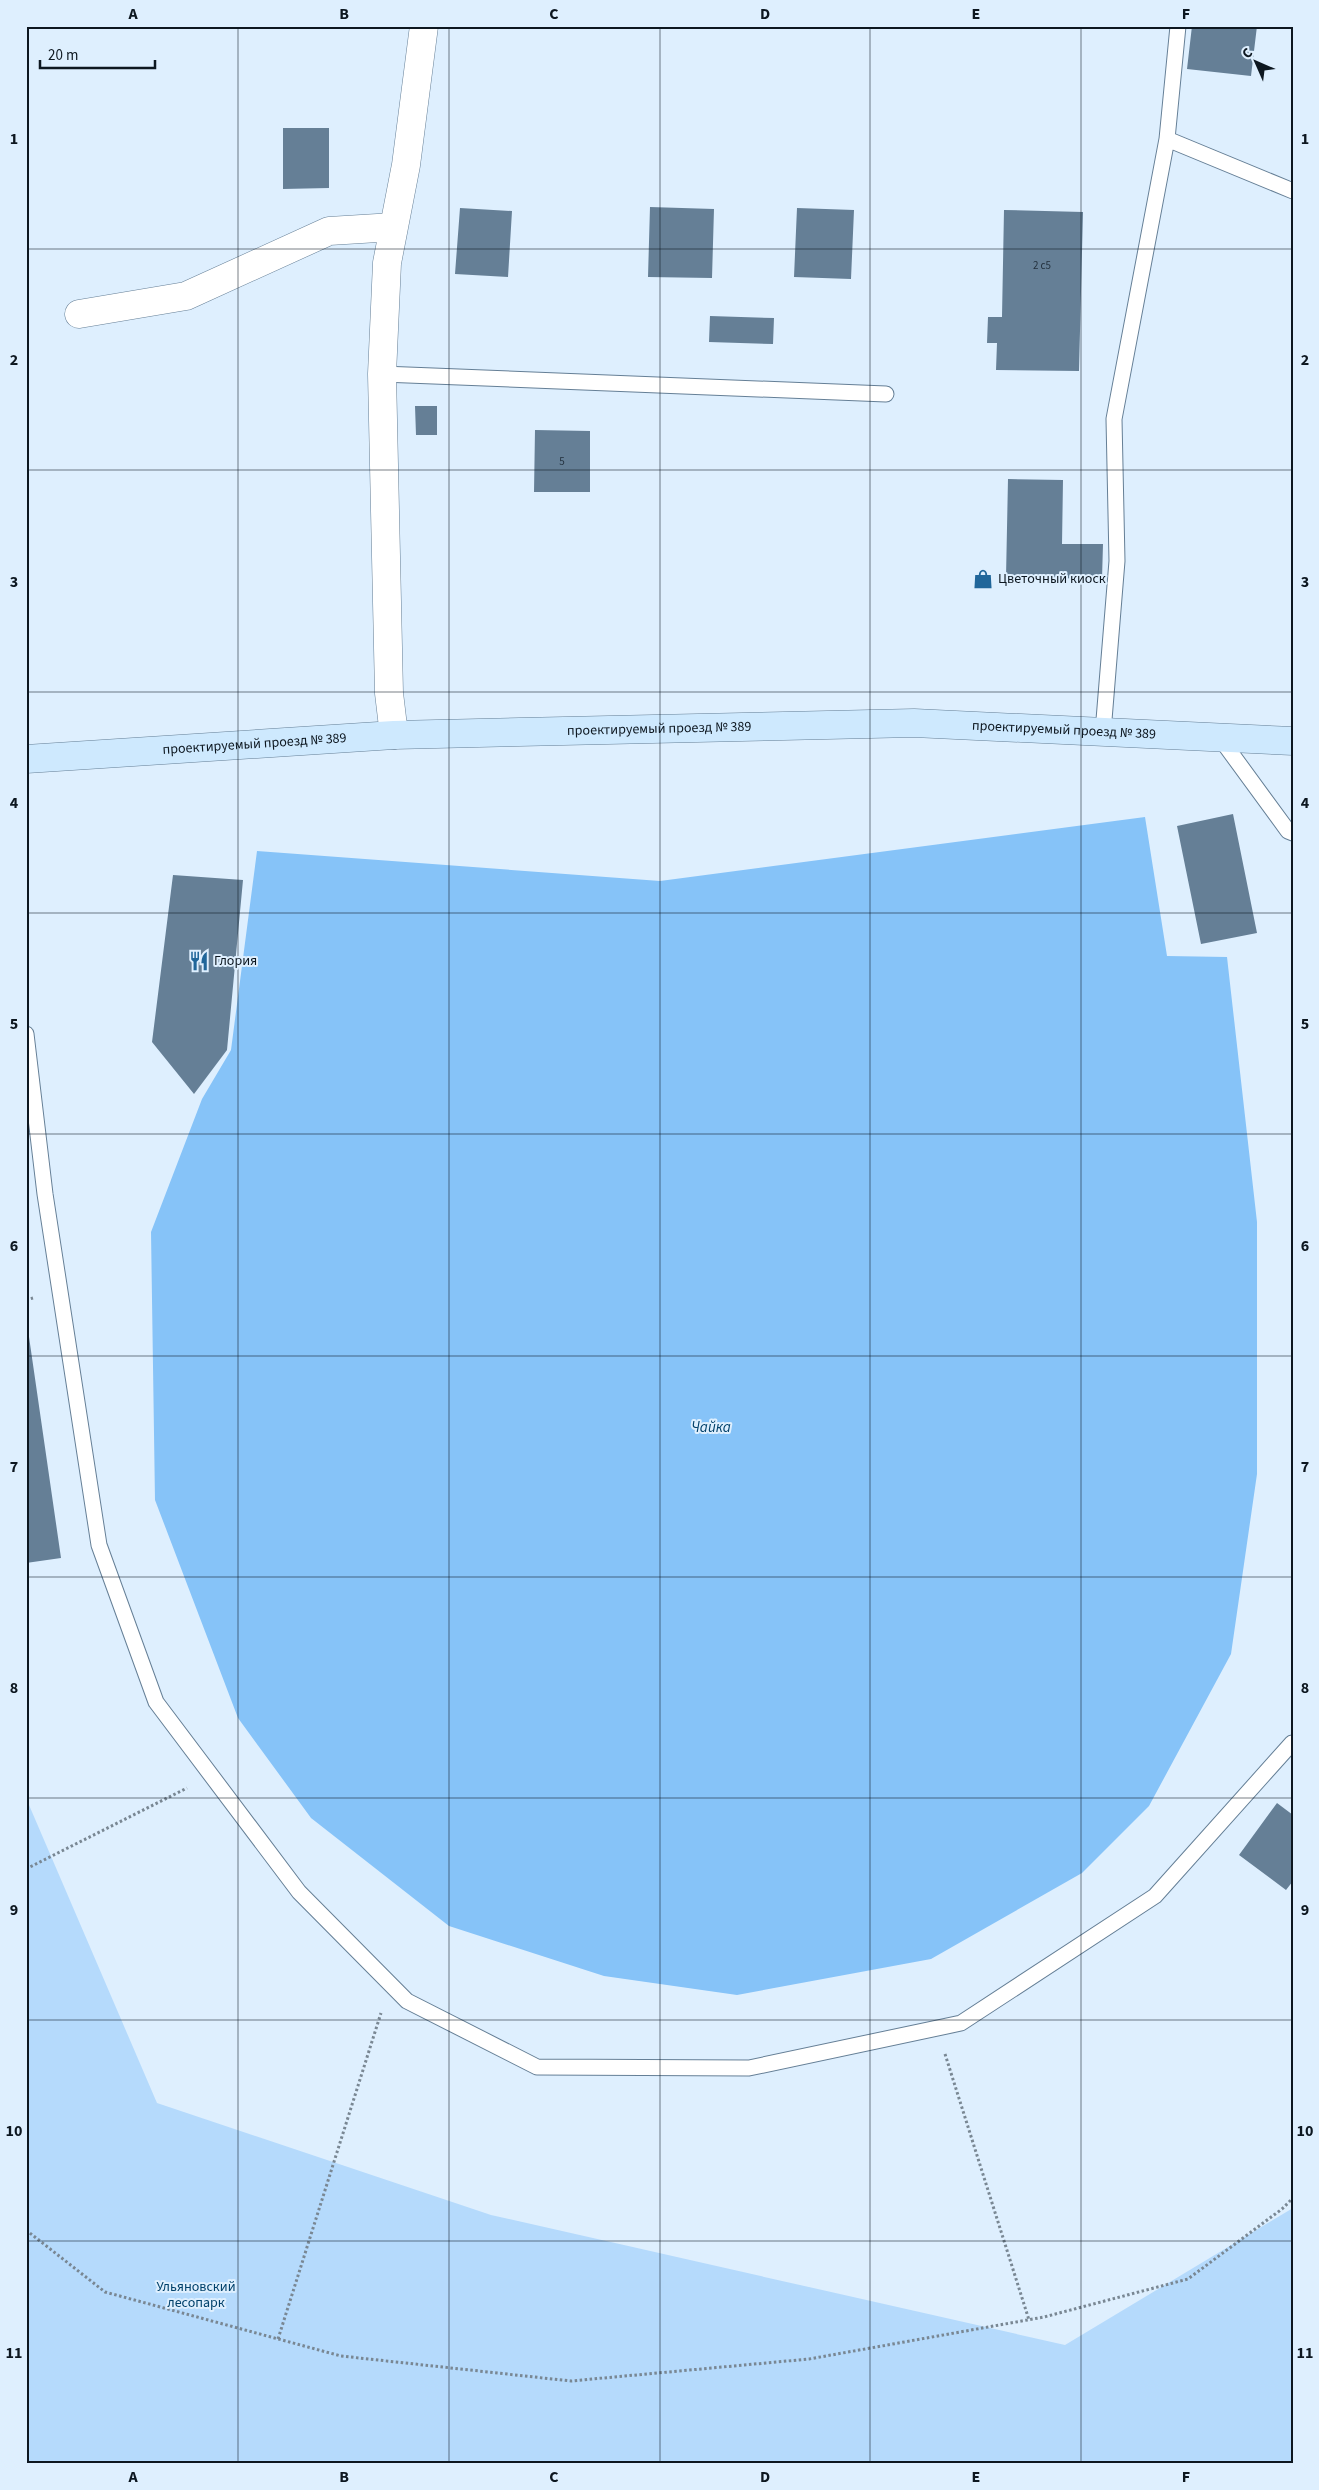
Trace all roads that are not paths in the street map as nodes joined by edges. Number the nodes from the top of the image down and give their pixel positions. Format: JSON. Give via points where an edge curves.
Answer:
{"nodes":[{"id":1,"x":424,"y":26,"type":"edge"},
{"id":2,"x":1178,"y":26,"type":"edge"},
{"id":3,"x":1167,"y":139,"type":"junction"},
{"id":4,"x":1293,"y":191,"type":"edge"},
{"id":5,"x":394,"y":227,"type":"junction"},
{"id":6,"x":79,"y":314,"type":"dead end"},
{"id":7,"x":382,"y":374,"type":"junction"},
{"id":8,"x":886,"y":394,"type":"dead end"},
{"id":9,"x":1103,"y":732,"type":"junction"},
{"id":10,"x":394,"y":735,"type":"junction"},
{"id":11,"x":1220,"y":738,"type":"junction"},
{"id":12,"x":1293,"y":741,"type":"edge"},
{"id":13,"x":26,"y":759,"type":"edge"},
{"id":14,"x":1293,"y":833,"type":"edge"},
{"id":15,"x":26,"y":1034,"type":"edge"},
{"id":16,"x":1293,"y":1729,"type":"edge"},
{"id":17,"x":1292,"y":1743,"type":"edge"}],
"edges":[{"from":1,"to":5,"type":"street","via":[[406,165]]},
{"from":2,"to":3,"type":"lane"},
{"from":3,"to":4,"type":"lane"},
{"from":3,"to":9,"type":"lane","via":[[1114,419],[1118,561]]},
{"from":5,"to":6,"type":"street","via":[[329,231],[186,296]]},
{"from":5,"to":7,"type":"street","via":[[387,263]]},
{"from":7,"to":8,"type":"lane"},
{"from":7,"to":10,"type":"street","via":[[389,693]]},
{"from":9,"to":10,"type":"main road","name":"проектируемый проезд № 389","via":[[914,723]]},
{"from":9,"to":11,"type":"main road","name":"проектируемый проезд № 389"},
{"from":10,"to":13,"type":"main road","name":"проектируемый проезд № 389"},
{"from":11,"to":12,"type":"main road","name":"проектируемый проезд № 389"},
{"from":11,"to":14,"type":"lane","via":[[1288,831]]},
{"from":15,"to":17,"type":"lane","via":[[45,1194],[99,1545],[156,1702],[299,1892],[407,2001],[537,2067],[749,2068],[961,2023],[1155,1896]]},
{"from":16,"to":17,"type":"lane"}]}
